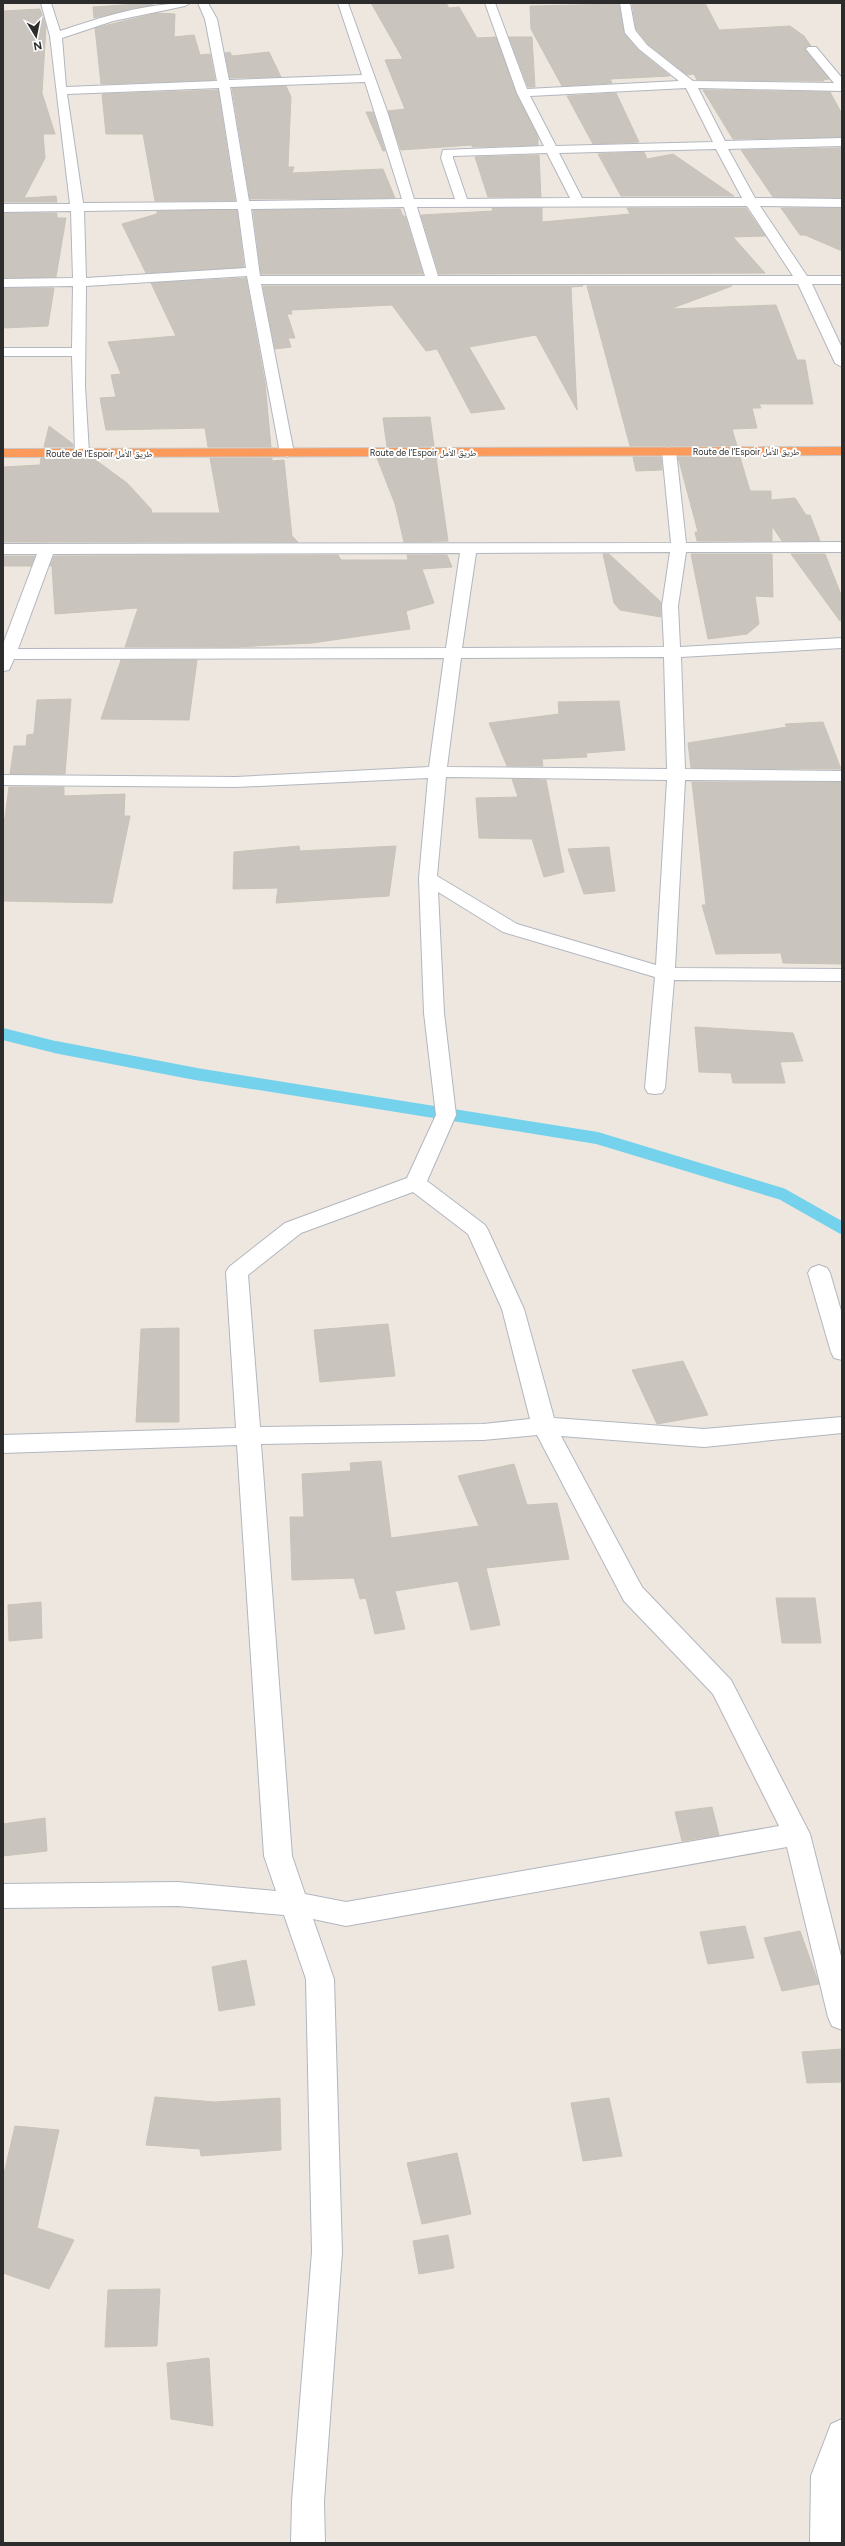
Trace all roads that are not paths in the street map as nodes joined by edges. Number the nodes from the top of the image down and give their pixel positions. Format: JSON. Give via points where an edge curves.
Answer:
{"nodes":[{"id":1,"x":46,"y":3,"type":"edge"},
{"id":2,"x":185,"y":3,"type":"edge"},
{"id":3,"x":203,"y":3,"type":"edge"},
{"id":4,"x":343,"y":3,"type":"edge"},
{"id":5,"x":490,"y":3,"type":"edge"},
{"id":6,"x":625,"y":3,"type":"edge"},
{"id":7,"x":56,"y":36,"type":"junction"},
{"id":8,"x":812,"y":49,"type":"dead end"},
{"id":9,"x":369,"y":78,"type":"junction"},
{"id":10,"x":690,"y":84,"type":"junction"},
{"id":11,"x":224,"y":85,"type":"junction"},
{"id":12,"x":842,"y":86,"type":"edge"},
{"id":13,"x":61,"y":91,"type":"junction"},
{"id":14,"x":523,"y":93,"type":"junction"},
{"id":15,"x":842,"y":142,"type":"edge"},
{"id":16,"x":719,"y":145,"type":"junction"},
{"id":17,"x":552,"y":150,"type":"junction"},
{"id":18,"x":410,"y":202,"type":"junction"},
{"id":19,"x":462,"y":202,"type":"junction"},
{"id":20,"x":578,"y":202,"type":"junction"},
{"id":21,"x":751,"y":202,"type":"junction"},
{"id":22,"x":842,"y":203,"type":"edge"},
{"id":23,"x":243,"y":205,"type":"junction"},
{"id":24,"x":3,"y":208,"type":"edge"},
{"id":25,"x":77,"y":208,"type":"junction"},
{"id":26,"x":253,"y":276,"type":"junction"},
{"id":27,"x":842,"y":280,"type":"edge"},
{"id":28,"x":433,"y":281,"type":"junction"},
{"id":29,"x":79,"y":282,"type":"junction"},
{"id":30,"x":804,"y":282,"type":"junction"},
{"id":31,"x":3,"y":284,"type":"edge"},
{"id":32,"x":3,"y":352,"type":"edge"},
{"id":33,"x":79,"y":352,"type":"junction"},
{"id":34,"x":841,"y":355,"type":"edge"},
{"id":35,"x":669,"y":451,"type":"junction"},
{"id":36,"x":842,"y":451,"type":"edge"},
{"id":37,"x":3,"y":453,"type":"edge"},
{"id":38,"x":82,"y":453,"type":"junction"},
{"id":39,"x":287,"y":453,"type":"junction"},
{"id":40,"x":680,"y":547,"type":"junction"},
{"id":41,"x":842,"y":547,"type":"edge"},
{"id":42,"x":469,"y":548,"type":"junction"},
{"id":43,"x":3,"y":549,"type":"edge"},
{"id":44,"x":47,"y":549,"type":"junction"},
{"id":45,"x":842,"y":643,"type":"edge"},
{"id":46,"x":672,"y":652,"type":"junction"},
{"id":47,"x":453,"y":653,"type":"junction"},
{"id":48,"x":4,"y":658,"type":"edge"},
{"id":49,"x":438,"y":772,"type":"junction"},
{"id":50,"x":675,"y":775,"type":"junction"},
{"id":51,"x":842,"y":776,"type":"edge"},
{"id":52,"x":3,"y":780,"type":"edge"},
{"id":53,"x":428,"y":878,"type":"junction"},
{"id":54,"x":665,"y":974,"type":"junction"},
{"id":55,"x":842,"y":975,"type":"edge"},
{"id":56,"x":655,"y":1088,"type":"dead end"},
{"id":57,"x":416,"y":1184,"type":"junction"},
{"id":58,"x":819,"y":1273,"type":"dead end"},
{"id":59,"x":842,"y":1352,"type":"edge"},
{"id":60,"x":842,"y":1425,"type":"edge"},
{"id":61,"x":544,"y":1426,"type":"junction"},
{"id":62,"x":247,"y":1436,"type":"junction"},
{"id":63,"x":3,"y":1444,"type":"edge"},
{"id":64,"x":797,"y":1834,"type":"junction"},
{"id":65,"x":3,"y":1896,"type":"edge"},
{"id":66,"x":295,"y":1904,"type":"junction"},
{"id":67,"x":842,"y":2017,"type":"edge"},
{"id":68,"x":842,"y":2435,"type":"edge"},
{"id":69,"x":308,"y":2543,"type":"edge"},
{"id":70,"x":827,"y":2543,"type":"edge"}],
"edges":[{"from":1,"to":7,"type":"street"},
{"from":2,"to":7,"type":"street","via":[[110,18]]},
{"from":3,"to":11,"type":"street","via":[[210,19]]},
{"from":4,"to":9,"type":"street"},
{"from":5,"to":14,"type":"street"},
{"from":6,"to":10,"type":"street","via":[[629,31],[643,47]]},
{"from":7,"to":13,"type":"street"},
{"from":8,"to":12,"type":"street"},
{"from":9,"to":11,"type":"street"},
{"from":9,"to":18,"type":"street"},
{"from":10,"to":12,"type":"street"},
{"from":10,"to":14,"type":"street"},
{"from":10,"to":16,"type":"street"},
{"from":11,"to":13,"type":"street"},
{"from":11,"to":23,"type":"street","via":[[234,135]]},
{"from":13,"to":25,"type":"street"},
{"from":14,"to":17,"type":"street"},
{"from":15,"to":16,"type":"street"},
{"from":16,"to":17,"type":"street"},
{"from":16,"to":21,"type":"street"},
{"from":17,"to":19,"type":"street","via":[[447,153]]},
{"from":17,"to":20,"type":"street"},
{"from":18,"to":19,"type":"street"},
{"from":18,"to":23,"type":"street"},
{"from":18,"to":28,"type":"street"},
{"from":19,"to":20,"type":"street"},
{"from":20,"to":21,"type":"street"},
{"from":21,"to":22,"type":"street"},
{"from":21,"to":30,"type":"street"},
{"from":23,"to":25,"type":"street"},
{"from":23,"to":26,"type":"street"},
{"from":24,"to":25,"type":"street"},
{"from":25,"to":29,"type":"street"},
{"from":26,"to":28,"type":"street"},
{"from":26,"to":29,"type":"street"},
{"from":26,"to":39,"type":"street"},
{"from":27,"to":30,"type":"street"},
{"from":28,"to":30,"type":"street"},
{"from":29,"to":31,"type":"street"},
{"from":29,"to":33,"type":"street"},
{"from":30,"to":34,"type":"street"},
{"from":32,"to":33,"type":"street"},
{"from":33,"to":38,"type":"street"},
{"from":35,"to":36,"type":"highway","name":"Route de l’Espoir طريق الأمل"},
{"from":35,"to":39,"type":"highway","name":"Route de l’Espoir طريق الأمل"},
{"from":35,"to":40,"type":"street"},
{"from":37,"to":38,"type":"highway","name":"Route de l’Espoir طريق الأمل"},
{"from":38,"to":39,"type":"highway","name":"Route de l’Espoir طريق الأمل"},
{"from":40,"to":41,"type":"street"},
{"from":40,"to":42,"type":"street"},
{"from":40,"to":46,"type":"street","via":[[670,606]]},
{"from":42,"to":44,"type":"street"},
{"from":42,"to":47,"type":"street"},
{"from":43,"to":44,"type":"street"},
{"from":44,"to":48,"type":"street"},
{"from":45,"to":46,"type":"street"},
{"from":46,"to":47,"type":"street"},
{"from":46,"to":50,"type":"street","via":[[677,751]]},
{"from":47,"to":48,"type":"street"},
{"from":47,"to":49,"type":"street"},
{"from":49,"to":50,"type":"street"},
{"from":49,"to":52,"type":"street","via":[[236,782]]},
{"from":49,"to":53,"type":"street"},
{"from":50,"to":51,"type":"street"},
{"from":50,"to":54,"type":"street","via":[[670,922]]},
{"from":53,"to":54,"type":"street","via":[[510,928]]},
{"from":53,"to":57,"type":"street","via":[[434,1013],[446,1115]]},
{"from":54,"to":55,"type":"street"},
{"from":54,"to":56,"type":"street"},
{"from":57,"to":61,"type":"street","via":[[477,1230],[513,1308]]},
{"from":57,"to":62,"type":"street","via":[[293,1228],[237,1272]]},
{"from":58,"to":59,"type":"street"},
{"from":60,"to":61,"type":"street","via":[[704,1438]]},
{"from":61,"to":62,"type":"street","via":[[483,1432]]},
{"from":61,"to":64,"type":"street","via":[[633,1594],[722,1687]]},
{"from":62,"to":63,"type":"street"},
{"from":62,"to":66,"type":"street","via":[[278,1856]]},
{"from":64,"to":66,"type":"street","via":[[346,1914]]},
{"from":64,"to":67,"type":"street"},
{"from":65,"to":66,"type":"street","via":[[178,1894]]},
{"from":66,"to":69,"type":"street","via":[[320,1979],[327,2252],[308,2501]]},
{"from":68,"to":70,"type":"street","via":[[827,2476]]}]}
